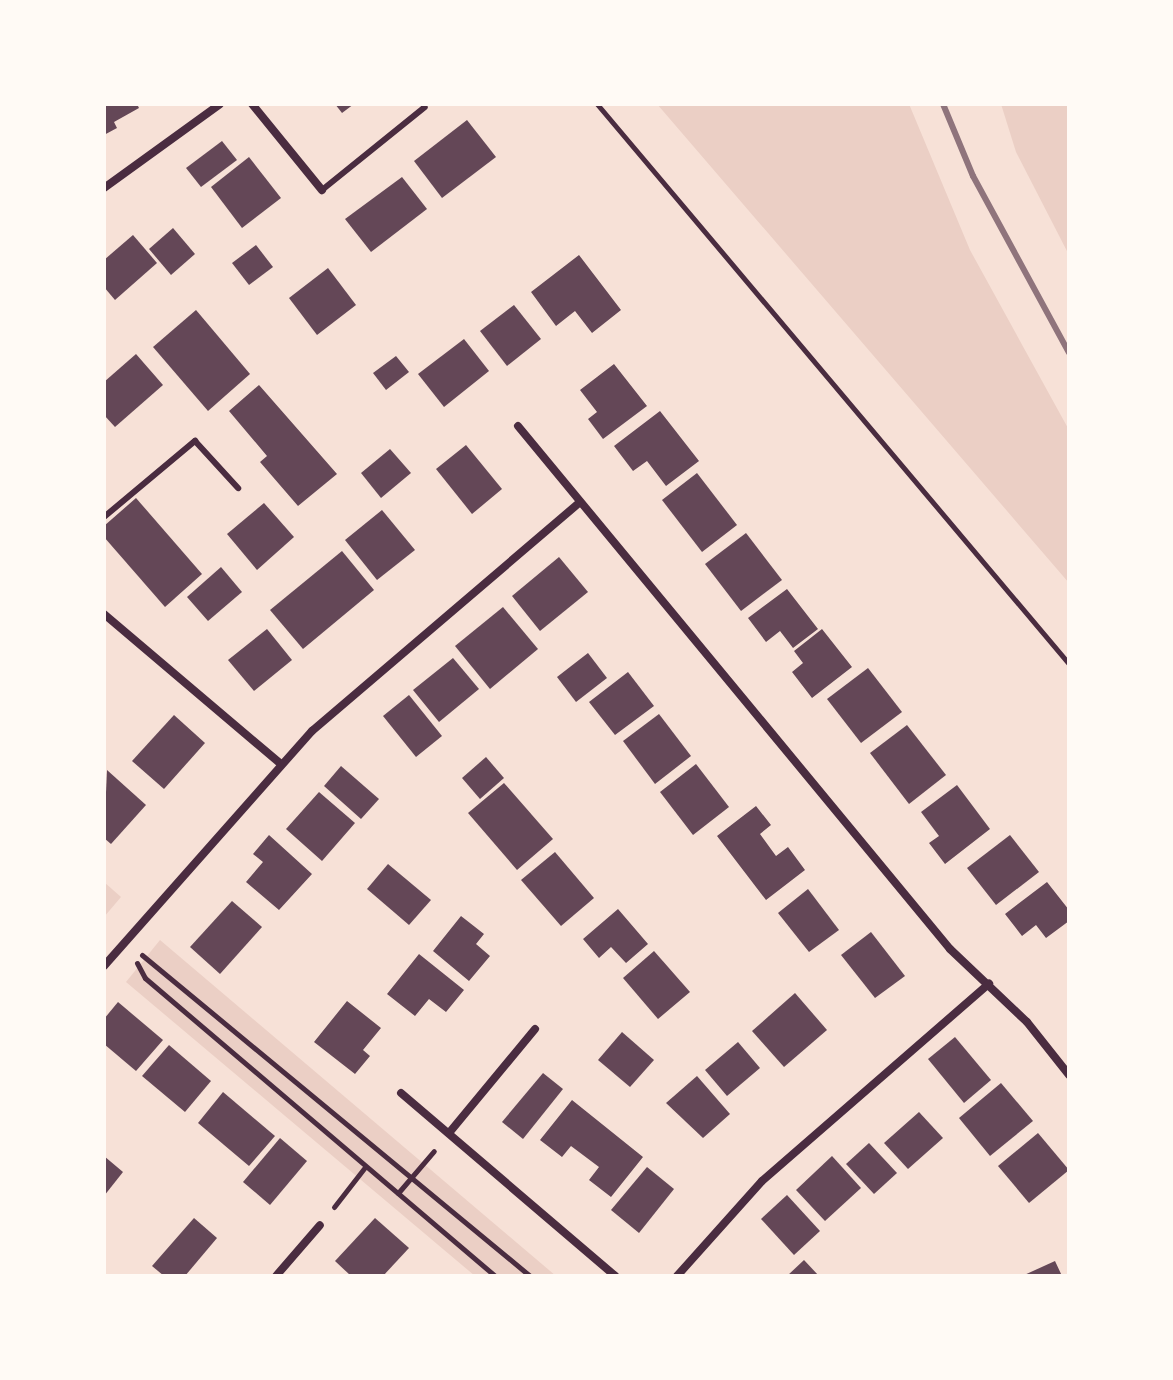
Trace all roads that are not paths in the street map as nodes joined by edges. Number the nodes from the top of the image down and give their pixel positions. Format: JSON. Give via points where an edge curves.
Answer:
{"nodes":[{"id":1,"x":220,"y":104,"type":"edge"},
{"id":2,"x":252,"y":104,"type":"edge"},
{"id":3,"x":425,"y":107,"type":"dead end"},
{"id":4,"x":104,"y":188,"type":"edge"},
{"id":5,"x":322,"y":190,"type":"joint"},
{"id":6,"x":518,"y":426,"type":"dead end"},
{"id":7,"x":238,"y":488,"type":"dead end"},
{"id":8,"x":579,"y":503,"type":"junction"},
{"id":9,"x":104,"y":517,"type":"edge"},
{"id":10,"x":104,"y":614,"type":"edge"},
{"id":11,"x":280,"y":763,"type":"junction"},
{"id":12,"x":104,"y":966,"type":"edge"},
{"id":13,"x":989,"y":984,"type":"junction"},
{"id":14,"x":535,"y":1029,"type":"dead end"},
{"id":15,"x":1069,"y":1075,"type":"edge"},
{"id":16,"x":401,"y":1093,"type":"dead end"},
{"id":17,"x":449,"y":1133,"type":"junction"},
{"id":18,"x":320,"y":1225,"type":"road end"},
{"id":19,"x":276,"y":1276,"type":"edge"},
{"id":20,"x":615,"y":1276,"type":"edge"},
{"id":21,"x":677,"y":1276,"type":"edge"}],
"edges":[{"from":1,"to":4,"type":"street"},
{"from":2,"to":5,"type":"street"},
{"from":3,"to":5,"type":"lane"},
{"from":6,"to":8,"type":"street"},
{"from":7,"to":9,"type":"lane","via":[[195,441]]},
{"from":8,"to":11,"type":"street"},
{"from":8,"to":13,"type":"street","via":[[950,949]]},
{"from":10,"to":11,"type":"street"},
{"from":11,"to":12,"type":"street"},
{"from":13,"to":15,"type":"street"},
{"from":13,"to":21,"type":"street","via":[[762,1181]]},
{"from":14,"to":17,"type":"street"},
{"from":16,"to":17,"type":"street"},
{"from":17,"to":20,"type":"street"},
{"from":18,"to":19,"type":"street"}]}
